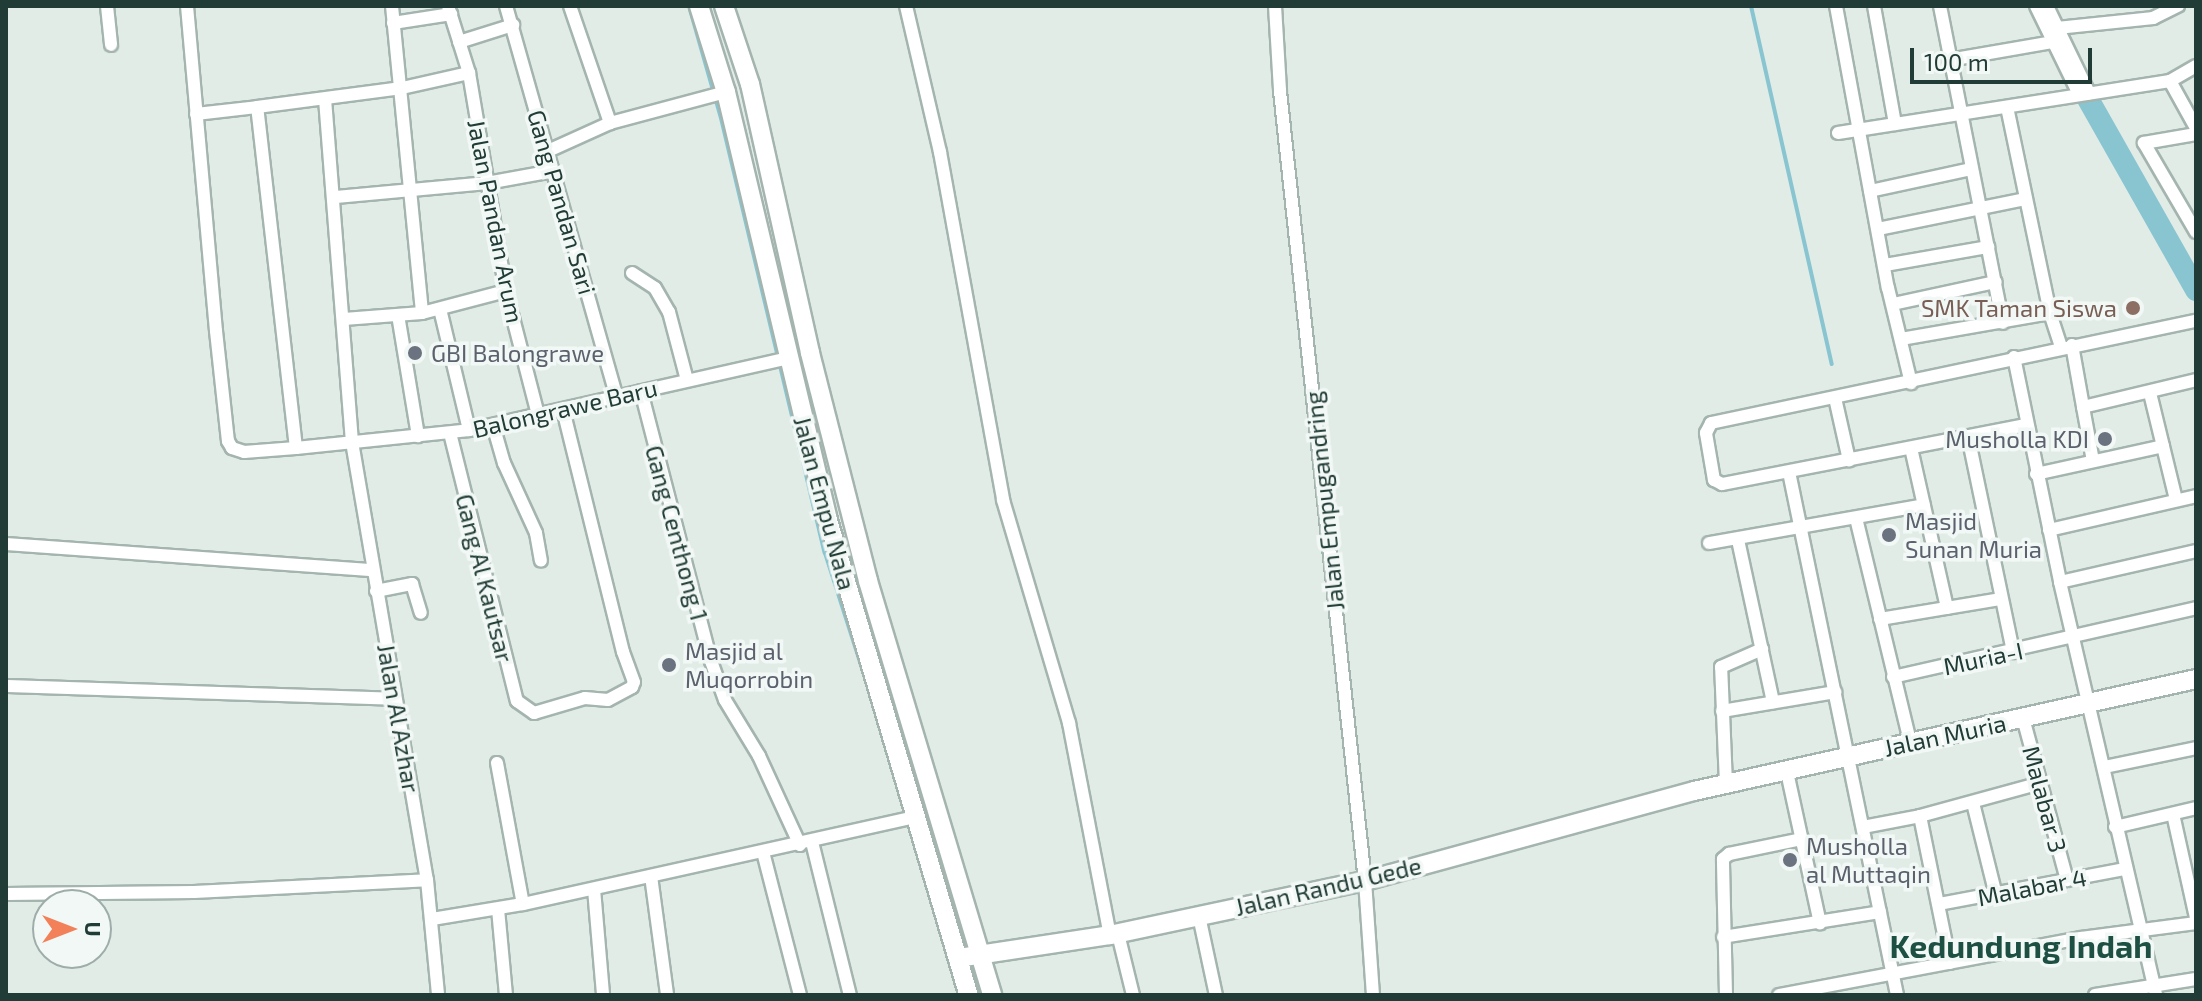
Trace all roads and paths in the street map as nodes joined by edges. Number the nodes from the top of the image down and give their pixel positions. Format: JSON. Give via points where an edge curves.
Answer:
{"nodes":[{"id":1,"x":107,"y":6,"type":"edge"},
{"id":2,"x":187,"y":6,"type":"edge"},
{"id":3,"x":392,"y":6,"type":"edge"},
{"id":4,"x":506,"y":6,"type":"edge"},
{"id":5,"x":570,"y":6,"type":"edge"},
{"id":6,"x":699,"y":6,"type":"edge"},
{"id":7,"x":724,"y":6,"type":"edge"},
{"id":8,"x":906,"y":6,"type":"edge"},
{"id":9,"x":1275,"y":6,"type":"edge"},
{"id":10,"x":1836,"y":6,"type":"edge"},
{"id":11,"x":1874,"y":6,"type":"edge"},
{"id":12,"x":1940,"y":6,"type":"edge"},
{"id":13,"x":2036,"y":6,"type":"edge"},
{"id":14,"x":2047,"y":6,"type":"edge"},
{"id":15,"x":2146,"y":6,"type":"edge"},
{"id":16,"x":2178,"y":6,"type":"edge"},
{"id":17,"x":450,"y":10,"type":"edge"},
{"id":18,"x":2153,"y":18,"type":"junction"},
{"id":19,"x":393,"y":23,"type":"junction"},
{"id":20,"x":513,"y":25,"type":"junction"},
{"id":21,"x":2057,"y":28,"type":"junction"},
{"id":22,"x":459,"y":42,"type":"junction"},
{"id":23,"x":2053,"y":42,"type":"junction"},
{"id":24,"x":111,"y":45,"type":"dead end"},
{"id":25,"x":1949,"y":60,"type":"junction"},
{"id":26,"x":2196,"y":66,"type":"edge"},
{"id":27,"x":469,"y":73,"type":"junction"},
{"id":28,"x":2170,"y":81,"type":"junction"},
{"id":29,"x":402,"y":88,"type":"junction"},
{"id":30,"x":2084,"y":94,"type":"junction"},
{"id":31,"x":720,"y":95,"type":"junction"},
{"id":32,"x":325,"y":99,"type":"junction"},
{"id":33,"x":257,"y":107,"type":"junction"},
{"id":34,"x":2007,"y":107,"type":"junction"},
{"id":35,"x":196,"y":114,"type":"junction"},
{"id":36,"x":1961,"y":114,"type":"junction"},
{"id":37,"x":610,"y":123,"type":"junction"},
{"id":38,"x":1895,"y":124,"type":"junction"},
{"id":39,"x":1860,"y":129,"type":"junction"},
{"id":40,"x":2196,"y":131,"type":"edge"},
{"id":41,"x":1838,"y":133,"type":"dead end"},
{"id":42,"x":548,"y":151,"type":"junction"},
{"id":43,"x":1971,"y":169,"type":"junction"},
{"id":44,"x":553,"y":171,"type":"junction"},
{"id":45,"x":487,"y":183,"type":"junction"},
{"id":46,"x":1870,"y":191,"type":"junction"},
{"id":47,"x":413,"y":192,"type":"junction"},
{"id":48,"x":336,"y":197,"type":"junction"},
{"id":49,"x":2026,"y":199,"type":"junction"},
{"id":50,"x":1978,"y":208,"type":"junction"},
{"id":51,"x":1878,"y":229,"type":"junction"},
{"id":52,"x":2196,"y":232,"type":"edge"},
{"id":53,"x":1988,"y":247,"type":"junction"},
{"id":54,"x":1885,"y":265,"type":"junction"},
{"id":55,"x":632,"y":273,"type":"dead end"},
{"id":56,"x":1996,"y":282,"type":"junction"},
{"id":57,"x":506,"y":291,"type":"junction"},
{"id":58,"x":1893,"y":304,"type":"junction"},
{"id":59,"x":440,"y":309,"type":"junction"},
{"id":60,"x":422,"y":313,"type":"junction"},
{"id":61,"x":2050,"y":313,"type":"junction"},
{"id":62,"x":398,"y":315,"type":"junction"},
{"id":63,"x":344,"y":319,"type":"junction"},
{"id":64,"x":2196,"y":321,"type":"edge"},
{"id":65,"x":2003,"y":323,"type":"junction"},
{"id":66,"x":1901,"y":339,"type":"junction"},
{"id":67,"x":2066,"y":346,"type":"junction"},
{"id":68,"x":2014,"y":357,"type":"junction"},
{"id":69,"x":782,"y":360,"type":"junction"},
{"id":70,"x":687,"y":380,"type":"junction"},
{"id":71,"x":2196,"y":380,"type":"edge"},
{"id":72,"x":1911,"y":383,"type":"junction"},
{"id":73,"x":641,"y":391,"type":"junction"},
{"id":74,"x":2150,"y":393,"type":"junction"},
{"id":75,"x":617,"y":398,"type":"junction"},
{"id":76,"x":1835,"y":398,"type":"junction"},
{"id":77,"x":2083,"y":407,"type":"junction"},
{"id":78,"x":563,"y":410,"type":"junction"},
{"id":79,"x":538,"y":415,"type":"junction"},
{"id":80,"x":493,"y":425,"type":"junction"},
{"id":81,"x":2026,"y":425,"type":"junction"},
{"id":82,"x":469,"y":430,"type":"junction"},
{"id":83,"x":450,"y":433,"type":"junction"},
{"id":84,"x":418,"y":436,"type":"junction"},
{"id":85,"x":1968,"y":436,"type":"junction"},
{"id":86,"x":352,"y":442,"type":"junction"},
{"id":87,"x":2163,"y":446,"type":"junction"},
{"id":88,"x":296,"y":448,"type":"junction"},
{"id":89,"x":1911,"y":448,"type":"junction"},
{"id":90,"x":1849,"y":460,"type":"junction"},
{"id":91,"x":2093,"y":461,"type":"junction"},
{"id":92,"x":1789,"y":472,"type":"junction"},
{"id":93,"x":2036,"y":474,"type":"junction"},
{"id":94,"x":2196,"y":496,"type":"edge"},
{"id":95,"x":2176,"y":500,"type":"junction"},
{"id":96,"x":1924,"y":505,"type":"junction"},
{"id":97,"x":1856,"y":518,"type":"junction"},
{"id":98,"x":1801,"y":528,"type":"junction"},
{"id":99,"x":2049,"y":530,"type":"junction"},
{"id":100,"x":1738,"y":540,"type":"junction"},
{"id":101,"x":1709,"y":543,"type":"dead end"},
{"id":102,"x":6,"y":544,"type":"edge"},
{"id":103,"x":2196,"y":551,"type":"edge"},
{"id":104,"x":541,"y":561,"type":"dead end"},
{"id":105,"x":373,"y":570,"type":"junction"},
{"id":106,"x":2060,"y":582,"type":"junction"},
{"id":107,"x":376,"y":591,"type":"junction"},
{"id":108,"x":2001,"y":599,"type":"junction"},
{"id":109,"x":1947,"y":608,"type":"junction"},
{"id":110,"x":2196,"y":608,"type":"edge"},
{"id":111,"x":421,"y":613,"type":"dead end"},
{"id":112,"x":1880,"y":619,"type":"junction"},
{"id":113,"x":2073,"y":638,"type":"junction"},
{"id":114,"x":1762,"y":649,"type":"junction"},
{"id":115,"x":2013,"y":652,"type":"junction"},
{"id":116,"x":1893,"y":677,"type":"junction"},
{"id":117,"x":2196,"y":679,"type":"edge"},
{"id":118,"x":6,"y":686,"type":"edge"},
{"id":119,"x":1835,"y":692,"type":"junction"},
{"id":120,"x":395,"y":699,"type":"junction"},
{"id":121,"x":1773,"y":702,"type":"junction"},
{"id":122,"x":2088,"y":705,"type":"junction"},
{"id":123,"x":1722,"y":711,"type":"junction"},
{"id":124,"x":2023,"y":718,"type":"junction"},
{"id":125,"x":1910,"y":741,"type":"junction"},
{"id":126,"x":2196,"y":748,"type":"edge"},
{"id":127,"x":1849,"y":757,"type":"junction"},
{"id":128,"x":497,"y":763,"type":"dead end"},
{"id":129,"x":2105,"y":767,"type":"junction"},
{"id":130,"x":1787,"y":772,"type":"junction"},
{"id":131,"x":2041,"y":783,"type":"junction"},
{"id":132,"x":1726,"y":784,"type":"junction"},
{"id":133,"x":1694,"y":791,"type":"joint"},
{"id":134,"x":1973,"y":803,"type":"junction"},
{"id":135,"x":2196,"y":808,"type":"edge"},
{"id":136,"x":2173,"y":814,"type":"junction"},
{"id":137,"x":1920,"y":816,"type":"junction"},
{"id":138,"x":911,"y":819,"type":"junction"},
{"id":139,"x":1863,"y":827,"type":"junction"},
{"id":140,"x":2115,"y":827,"type":"junction"},
{"id":141,"x":1802,"y":839,"type":"junction"},
{"id":142,"x":806,"y":843,"type":"junction"},
{"id":143,"x":763,"y":852,"type":"junction"},
{"id":144,"x":2190,"y":862,"type":"edge"},
{"id":145,"x":2125,"y":869,"type":"junction"},
{"id":146,"x":651,"y":876,"type":"junction"},
{"id":147,"x":427,"y":880,"type":"junction"},
{"id":148,"x":2067,"y":880,"type":"junction"},
{"id":149,"x":1359,"y":882,"type":"junction"},
{"id":150,"x":594,"y":889,"type":"junction"},
{"id":151,"x":6,"y":894,"type":"edge"},
{"id":152,"x":1996,"y":895,"type":"junction"},
{"id":153,"x":523,"y":904,"type":"junction"},
{"id":154,"x":1939,"y":904,"type":"junction"},
{"id":155,"x":498,"y":909,"type":"junction"},
{"id":156,"x":1880,"y":912,"type":"junction"},
{"id":157,"x":1199,"y":916,"type":"junction"},
{"id":158,"x":432,"y":919,"type":"junction"},
{"id":159,"x":2196,"y":920,"type":"edge"},
{"id":160,"x":1820,"y":923,"type":"junction"},
{"id":161,"x":2141,"y":930,"type":"junction"},
{"id":162,"x":1114,"y":934,"type":"junction"},
{"id":163,"x":1723,"y":937,"type":"junction"},
{"id":164,"x":980,"y":954,"type":"junction"},
{"id":165,"x":958,"y":958,"type":"junction"},
{"id":166,"x":1950,"y":963,"type":"junction"},
{"id":167,"x":1893,"y":974,"type":"junction"},
{"id":168,"x":2196,"y":979,"type":"edge"},
{"id":169,"x":2155,"y":991,"type":"edge"},
{"id":170,"x":438,"y":995,"type":"edge"},
{"id":171,"x":506,"y":995,"type":"edge"},
{"id":172,"x":603,"y":995,"type":"edge"},
{"id":173,"x":667,"y":995,"type":"edge"},
{"id":174,"x":800,"y":995,"type":"edge"},
{"id":175,"x":850,"y":995,"type":"edge"},
{"id":176,"x":969,"y":995,"type":"edge"},
{"id":177,"x":992,"y":995,"type":"edge"},
{"id":178,"x":1133,"y":995,"type":"edge"},
{"id":179,"x":1216,"y":995,"type":"edge"},
{"id":180,"x":1373,"y":995,"type":"edge"},
{"id":181,"x":1726,"y":995,"type":"edge"},
{"id":182,"x":1780,"y":995,"type":"edge"},
{"id":183,"x":1897,"y":995,"type":"edge"},
{"id":184,"x":2095,"y":995,"type":"edge"}],
"edges":[{"from":1,"to":24,"type":"street"},
{"from":2,"to":35,"type":"street","name":"Balongrawe Baru"},
{"from":3,"to":19,"type":"street"},
{"from":4,"to":20,"type":"street","name":"Gang Pandan Sari"},
{"from":5,"to":37,"type":"street"},
{"from":6,"to":31,"type":"main road","name":"Jalan Empu Nala"},
{"from":7,"to":164,"type":"main road","name":"Jalan Empu Nala","via":[[750,84],[868,581]]},
{"from":8,"to":162,"type":"street","via":[[940,152],[1003,500],[1069,723]]},
{"from":9,"to":149,"type":"street","name":"Jalan Empugandring"},
{"from":10,"to":39,"type":"street"},
{"from":11,"to":38,"type":"street"},
{"from":12,"to":25,"type":"street"},
{"from":13,"to":23,"type":"street"},
{"from":14,"to":21,"type":"street"},
{"from":15,"to":18,"type":"street"},
{"from":16,"to":18,"type":"street"},
{"from":17,"to":19,"type":"street"},
{"from":17,"to":22,"type":"street","name":"Jalan Pandan Arum"},
{"from":18,"to":21,"type":"street"},
{"from":19,"to":29,"type":"street"},
{"from":20,"to":22,"type":"street"},
{"from":20,"to":42,"type":"street","name":"Gang Pandan Sari"},
{"from":21,"to":30,"type":"street"},
{"from":22,"to":27,"type":"street","name":"Jalan Pandan Arum"},
{"from":23,"to":25,"type":"street"},
{"from":23,"to":30,"type":"street"},
{"from":25,"to":36,"type":"street"},
{"from":26,"to":28,"type":"street"},
{"from":27,"to":29,"type":"street"},
{"from":27,"to":45,"type":"street","name":"Jalan Pandan Arum"},
{"from":28,"to":30,"type":"street"},
{"from":28,"to":40,"type":"street"},
{"from":29,"to":32,"type":"street"},
{"from":29,"to":47,"type":"street"},
{"from":30,"to":34,"type":"street"},
{"from":31,"to":37,"type":"street"},
{"from":31,"to":69,"type":"main road","name":"Jalan Empu Nala"},
{"from":32,"to":33,"type":"street"},
{"from":32,"to":48,"type":"street","name":"Jalan Al Azhar"},
{"from":33,"to":35,"type":"street"},
{"from":33,"to":88,"type":"street"},
{"from":34,"to":36,"type":"street"},
{"from":34,"to":49,"type":"street"},
{"from":35,"to":88,"type":"street","name":"Balongrawe Baru","via":[[228,441],[244,452]]},
{"from":36,"to":38,"type":"street"},
{"from":36,"to":43,"type":"street"},
{"from":37,"to":42,"type":"street"},
{"from":38,"to":39,"type":"street"},
{"from":39,"to":41,"type":"street"},
{"from":39,"to":46,"type":"street"},
{"from":40,"to":52,"type":"street","via":[[2149,140],[2144,146]]},
{"from":42,"to":44,"type":"street","name":"Gang Pandan Sari"},
{"from":43,"to":46,"type":"street"},
{"from":43,"to":50,"type":"street"},
{"from":44,"to":45,"type":"street"},
{"from":44,"to":75,"type":"street","name":"Gang Pandan Sari"},
{"from":45,"to":47,"type":"street"},
{"from":45,"to":57,"type":"street","name":"Jalan Pandan Arum"},
{"from":46,"to":51,"type":"street"},
{"from":47,"to":48,"type":"street"},
{"from":47,"to":60,"type":"street"},
{"from":48,"to":63,"type":"street","name":"Jalan Al Azhar"},
{"from":49,"to":50,"type":"street"},
{"from":49,"to":61,"type":"street"},
{"from":50,"to":51,"type":"street"},
{"from":50,"to":53,"type":"street"},
{"from":51,"to":54,"type":"street"},
{"from":53,"to":54,"type":"street"},
{"from":53,"to":56,"type":"street"},
{"from":54,"to":58,"type":"street"},
{"from":55,"to":70,"type":"street","via":[[655,288],[669,312]]},
{"from":56,"to":58,"type":"street"},
{"from":56,"to":65,"type":"street"},
{"from":57,"to":59,"type":"street"},
{"from":57,"to":79,"type":"street","name":"Jalan Pandan Arum"},
{"from":58,"to":66,"type":"street"},
{"from":59,"to":60,"type":"street"},
{"from":59,"to":82,"type":"street"},
{"from":60,"to":62,"type":"street"},
{"from":61,"to":65,"type":"street"},
{"from":61,"to":67,"type":"street"},
{"from":62,"to":63,"type":"street"},
{"from":62,"to":84,"type":"street"},
{"from":63,"to":86,"type":"street","name":"Jalan Al Azhar"},
{"from":64,"to":67,"type":"street"},
{"from":65,"to":66,"type":"street"},
{"from":66,"to":72,"type":"street"},
{"from":67,"to":68,"type":"street"},
{"from":67,"to":77,"type":"street"},
{"from":68,"to":72,"type":"street"},
{"from":68,"to":81,"type":"street"},
{"from":69,"to":70,"type":"street","name":"Balongrawe Baru"},
{"from":69,"to":138,"type":"main road","name":"Jalan Empu Nala"},
{"from":70,"to":73,"type":"street","name":"Balongrawe Baru"},
{"from":71,"to":74,"type":"street"},
{"from":72,"to":76,"type":"street"},
{"from":73,"to":75,"type":"street","name":"Balongrawe Baru"},
{"from":73,"to":142,"type":"street","name":"Gang Centhong 1","via":[[725,700]]},
{"from":74,"to":77,"type":"street"},
{"from":74,"to":87,"type":"street"},
{"from":75,"to":78,"type":"street","name":"Balongrawe Baru"},
{"from":76,"to":90,"type":"street"},
{"from":76,"to":92,"type":"street","via":[[1708,425],[1716,483]]},
{"from":77,"to":91,"type":"street"},
{"from":78,"to":79,"type":"street","name":"Balongrawe Baru"},
{"from":78,"to":83,"type":"street","name":"Gang Al Kautsar","via":[[634,685],[608,700],[585,698],[534,713],[521,707],[513,693]]},
{"from":79,"to":80,"type":"street","name":"Balongrawe Baru"},
{"from":80,"to":82,"type":"street","name":"Balongrawe Baru"},
{"from":80,"to":104,"type":"street","via":[[536,533]]},
{"from":81,"to":85,"type":"street"},
{"from":81,"to":93,"type":"street"},
{"from":82,"to":83,"type":"street","name":"Balongrawe Baru"},
{"from":83,"to":84,"type":"street","name":"Balongrawe Baru"},
{"from":84,"to":86,"type":"street","name":"Balongrawe Baru"},
{"from":85,"to":89,"type":"street"},
{"from":85,"to":108,"type":"street"},
{"from":86,"to":88,"type":"street","name":"Balongrawe Baru"},
{"from":86,"to":105,"type":"street","name":"Jalan Al Azhar"},
{"from":87,"to":91,"type":"street"},
{"from":87,"to":95,"type":"street"},
{"from":89,"to":90,"type":"street"},
{"from":89,"to":96,"type":"street"},
{"from":90,"to":92,"type":"street"},
{"from":91,"to":93,"type":"street"},
{"from":92,"to":98,"type":"street"},
{"from":93,"to":99,"type":"street"},
{"from":94,"to":95,"type":"street"},
{"from":95,"to":99,"type":"street"},
{"from":96,"to":97,"type":"street"},
{"from":96,"to":109,"type":"street"},
{"from":97,"to":98,"type":"street"},
{"from":97,"to":112,"type":"street"},
{"from":98,"to":100,"type":"street"},
{"from":98,"to":119,"type":"street"},
{"from":99,"to":106,"type":"street"},
{"from":100,"to":101,"type":"street"},
{"from":100,"to":114,"type":"street"},
{"from":102,"to":105,"type":"street"},
{"from":103,"to":106,"type":"street"},
{"from":105,"to":107,"type":"street","name":"Jalan Al Azhar"},
{"from":106,"to":113,"type":"street"},
{"from":107,"to":111,"type":"street","via":[[412,584]]},
{"from":107,"to":120,"type":"street","name":"Jalan Al Azhar"},
{"from":108,"to":109,"type":"street"},
{"from":108,"to":115,"type":"street"},
{"from":109,"to":112,"type":"street"},
{"from":110,"to":113,"type":"street","name":"Muria-I"},
{"from":112,"to":116,"type":"street"},
{"from":113,"to":115,"type":"street","name":"Muria-I"},
{"from":113,"to":122,"type":"street"},
{"from":114,"to":121,"type":"street"},
{"from":114,"to":123,"type":"street","via":[[1721,667]]},
{"from":115,"to":116,"type":"street","name":"Muria-I"},
{"from":116,"to":125,"type":"street"},
{"from":117,"to":122,"type":"main road","name":"Jalan Muria"},
{"from":118,"to":120,"type":"street"},
{"from":119,"to":121,"type":"street"},
{"from":119,"to":127,"type":"street"},
{"from":120,"to":147,"type":"street","name":"Jalan Al Azhar"},
{"from":121,"to":123,"type":"street"},
{"from":122,"to":124,"type":"main road","name":"Jalan Muria"},
{"from":122,"to":129,"type":"street"},
{"from":123,"to":132,"type":"street"},
{"from":124,"to":125,"type":"main road","name":"Jalan Muria"},
{"from":124,"to":131,"type":"street","name":"Malabar 3"},
{"from":125,"to":127,"type":"main road","name":"Jalan Muria"},
{"from":126,"to":129,"type":"street"},
{"from":127,"to":130,"type":"main road","name":"Jalan Muria"},
{"from":127,"to":139,"type":"street"},
{"from":128,"to":153,"type":"street"},
{"from":129,"to":140,"type":"street"},
{"from":130,"to":132,"type":"main road","name":"Jalan Muria"},
{"from":130,"to":141,"type":"street"},
{"from":131,"to":134,"type":"street"},
{"from":131,"to":148,"type":"street","name":"Malabar 3"},
{"from":132,"to":133,"type":"main road","name":"Jalan Muria"},
{"from":133,"to":149,"type":"main road","name":"Jalan Randu Gede"},
{"from":134,"to":137,"type":"street"},
{"from":134,"to":152,"type":"street"},
{"from":135,"to":136,"type":"street"},
{"from":136,"to":140,"type":"street"},
{"from":136,"to":144,"type":"street"},
{"from":137,"to":139,"type":"street"},
{"from":137,"to":154,"type":"street"},
{"from":138,"to":142,"type":"street"},
{"from":138,"to":165,"type":"main road","name":"Jalan Empu Nala"},
{"from":139,"to":156,"type":"street"},
{"from":140,"to":145,"type":"street"},
{"from":141,"to":160,"type":"street"},
{"from":141,"to":163,"type":"street","via":[[1723,859]]},
{"from":142,"to":143,"type":"street"},
{"from":142,"to":175,"type":"street","name":"Gang Centhong 1"},
{"from":143,"to":146,"type":"street"},
{"from":143,"to":174,"type":"street"},
{"from":144,"to":159,"type":"street"},
{"from":145,"to":148,"type":"street","name":"Malabar 4"},
{"from":145,"to":161,"type":"street"},
{"from":146,"to":150,"type":"street"},
{"from":146,"to":173,"type":"street"},
{"from":147,"to":151,"type":"street","via":[[194,892]]},
{"from":147,"to":158,"type":"street","name":"Jalan Al Azhar"},
{"from":148,"to":152,"type":"street","name":"Malabar 4"},
{"from":149,"to":157,"type":"main road","name":"Jalan Randu Gede"},
{"from":149,"to":180,"type":"street","name":"Jalan Empugandring"},
{"from":150,"to":153,"type":"street"},
{"from":150,"to":172,"type":"street"},
{"from":152,"to":154,"type":"street","name":"Malabar 4"},
{"from":153,"to":155,"type":"street"},
{"from":154,"to":166,"type":"street"},
{"from":155,"to":158,"type":"street"},
{"from":155,"to":171,"type":"street"},
{"from":156,"to":160,"type":"street"},
{"from":156,"to":167,"type":"street"},
{"from":157,"to":162,"type":"main road","name":"Jalan Randu Gede"},
{"from":157,"to":179,"type":"street"},
{"from":158,"to":170,"type":"street","name":"Jalan Al Azhar"},
{"from":159,"to":161,"type":"street"},
{"from":160,"to":163,"type":"street"},
{"from":161,"to":166,"type":"street"},
{"from":161,"to":169,"type":"street"},
{"from":162,"to":164,"type":"main road","name":"Jalan Randu Gede"},
{"from":162,"to":178,"type":"street"},
{"from":163,"to":181,"type":"street"},
{"from":164,"to":165,"type":"main road","name":"Jalan Randu Gede"},
{"from":164,"to":177,"type":"main road","name":"Jalan Empu Nala"},
{"from":165,"to":176,"type":"main road","name":"Jalan Empu Nala"},
{"from":166,"to":167,"type":"street"},
{"from":167,"to":182,"type":"street"},
{"from":167,"to":183,"type":"street"},
{"from":168,"to":169,"type":"street"},
{"from":169,"to":184,"type":"street"}]}
